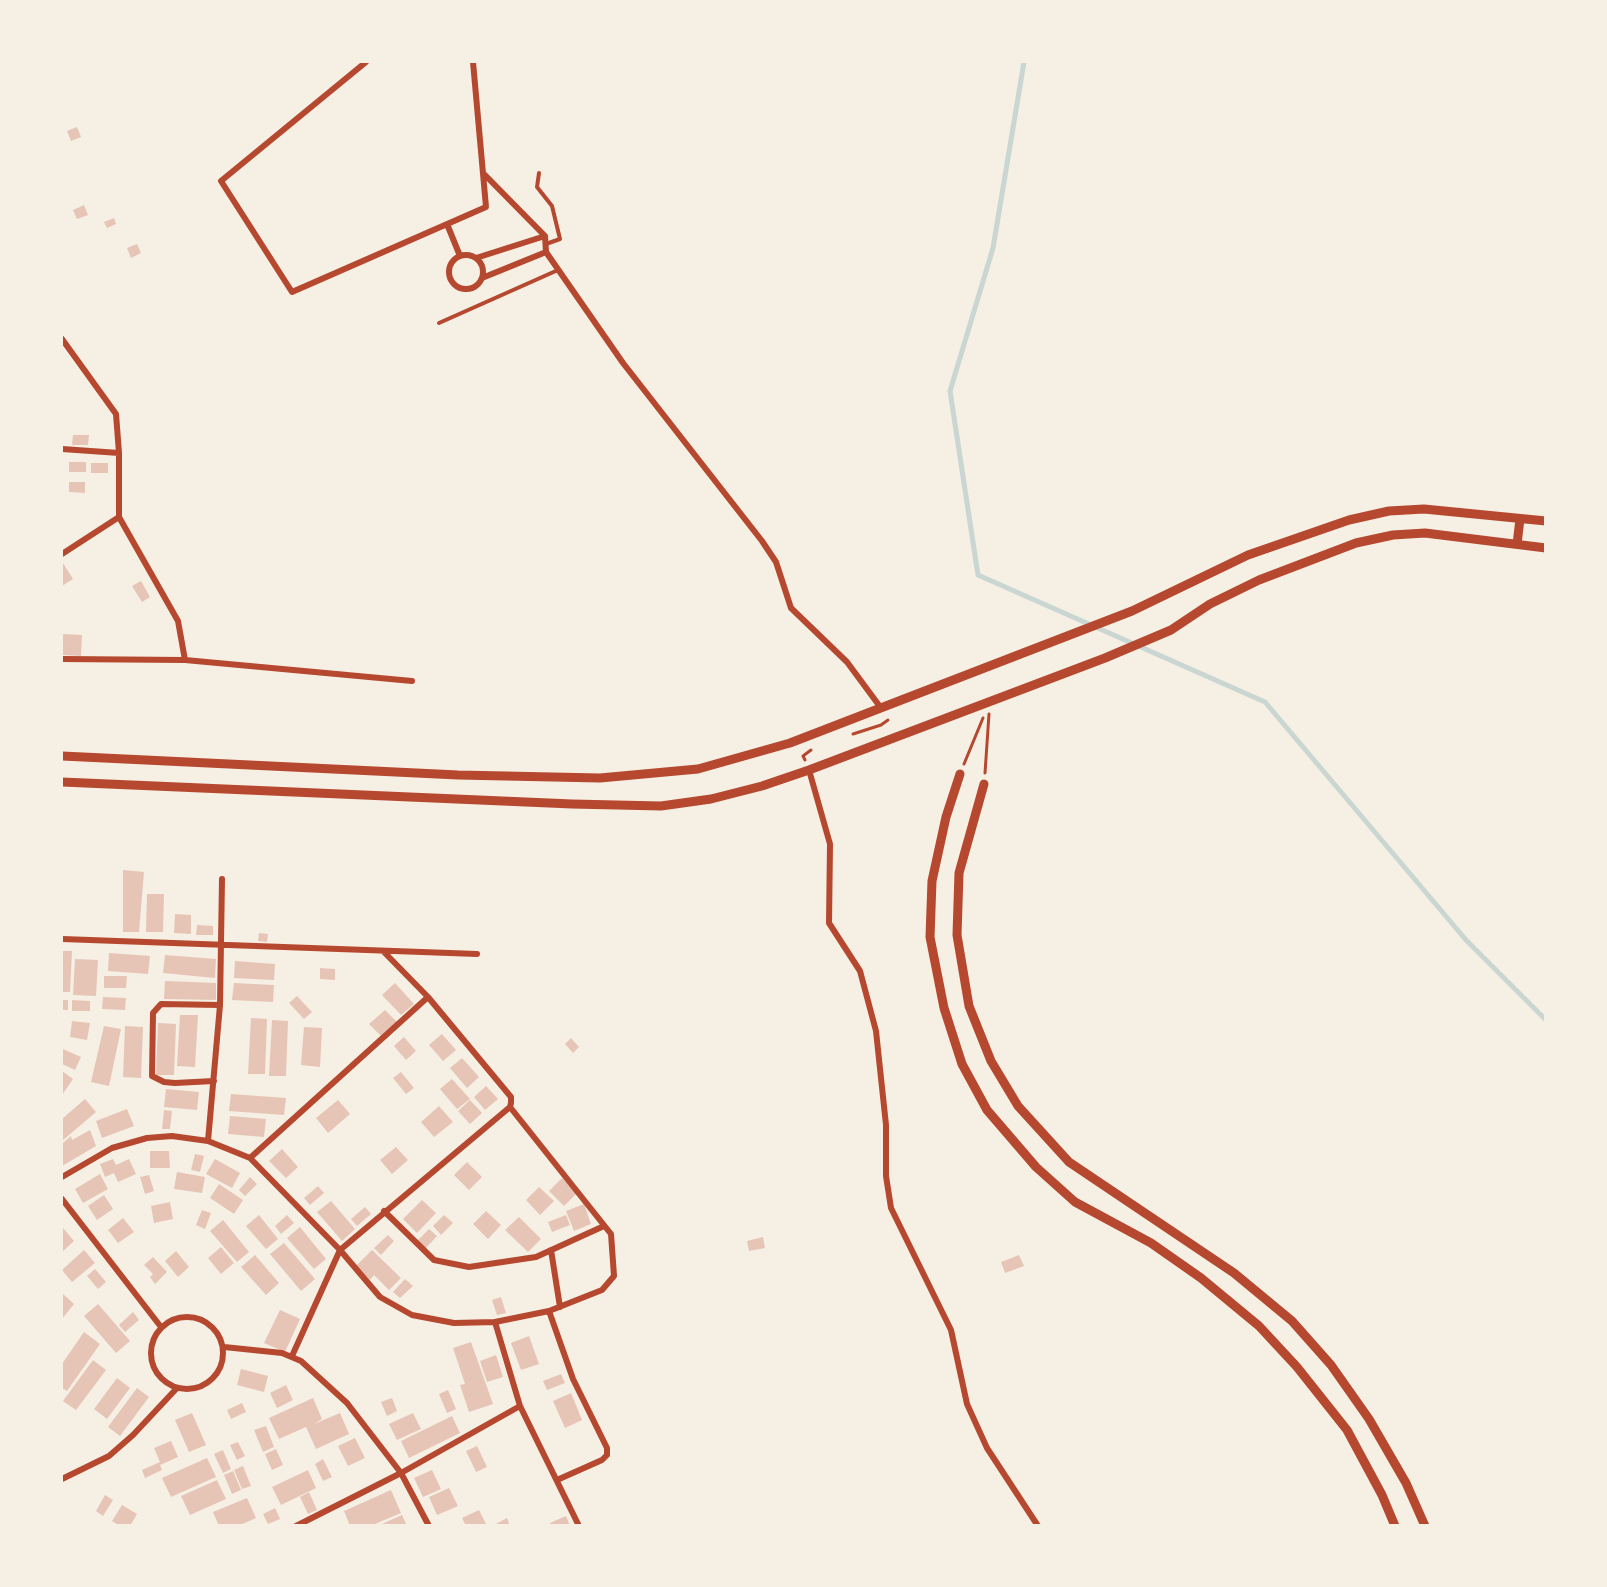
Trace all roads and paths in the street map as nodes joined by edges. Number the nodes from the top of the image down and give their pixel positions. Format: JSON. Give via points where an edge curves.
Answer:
{"nodes":[{"id":1,"x":366,"y":62,"type":"edge"},
{"id":2,"x":473,"y":62,"type":"edge"},
{"id":3,"x":483,"y":173,"type":"junction"},
{"id":4,"x":539,"y":173,"type":"dead end"},
{"id":5,"x":447,"y":224,"type":"junction"},
{"id":6,"x":545,"y":236,"type":"junction"},
{"id":7,"x":546,"y":248,"type":"junction"},
{"id":8,"x":460,"y":256,"type":"junction"},
{"id":9,"x":476,"y":258,"type":"junction"},
{"id":10,"x":558,"y":270,"type":"junction"},
{"id":11,"x":482,"y":278,"type":"junction"},
{"id":12,"x":439,"y":323,"type":"dead end"},
{"id":13,"x":62,"y":339,"type":"edge"},
{"id":14,"x":62,"y":449,"type":"edge"},
{"id":15,"x":119,"y":453,"type":"junction"},
{"id":16,"x":119,"y":517,"type":"junction"},
{"id":17,"x":1520,"y":519,"type":"junction"},
{"id":18,"x":1545,"y":521,"type":"edge"},
{"id":19,"x":1517,"y":544,"type":"junction"},
{"id":20,"x":1545,"y":548,"type":"edge"},
{"id":21,"x":62,"y":554,"type":"edge"},
{"id":22,"x":62,"y":658,"type":"edge"},
{"id":23,"x":185,"y":660,"type":"junction"},
{"id":24,"x":412,"y":681,"type":"dead end"},
{"id":25,"x":990,"y":702,"type":"junction"},
{"id":26,"x":881,"y":708,"type":"junction"},
{"id":27,"x":843,"y":737,"type":"dead end"},
{"id":28,"x":821,"y":746,"type":"dead end"},
{"id":29,"x":62,"y":756,"type":"edge"},
{"id":30,"x":809,"y":771,"type":"junction"},
{"id":31,"x":960,"y":774,"type":"joint"},
{"id":32,"x":62,"y":782,"type":"edge"},
{"id":33,"x":984,"y":784,"type":"joint"},
{"id":34,"x":222,"y":879,"type":"dead end"},
{"id":35,"x":62,"y":939,"type":"edge"},
{"id":36,"x":222,"y":945,"type":"junction"},
{"id":37,"x":384,"y":952,"type":"junction"},
{"id":38,"x":477,"y":954,"type":"dead end"},
{"id":39,"x":428,"y":996,"type":"junction"},
{"id":40,"x":220,"y":1005,"type":"junction"},
{"id":41,"x":214,"y":1081,"type":"junction"},
{"id":42,"x":510,"y":1107,"type":"junction"},
{"id":43,"x":208,"y":1142,"type":"junction"},
{"id":44,"x":250,"y":1158,"type":"junction"},
{"id":45,"x":62,"y":1177,"type":"edge"},
{"id":46,"x":62,"y":1199,"type":"edge"},
{"id":47,"x":384,"y":1211,"type":"junction"},
{"id":48,"x":604,"y":1226,"type":"junction"},
{"id":49,"x":340,"y":1250,"type":"junction"},
{"id":50,"x":551,"y":1251,"type":"junction"},
{"id":51,"x":560,"y":1307,"type":"junction"},
{"id":52,"x":549,"y":1311,"type":"junction"},
{"id":53,"x":495,"y":1322,"type":"junction"},
{"id":54,"x":161,"y":1327,"type":"junction"},
{"id":55,"x":224,"y":1347,"type":"junction"},
{"id":56,"x":292,"y":1356,"type":"junction"},
{"id":57,"x":177,"y":1388,"type":"junction"},
{"id":58,"x":520,"y":1406,"type":"junction"},
{"id":59,"x":401,"y":1473,"type":"junction"},
{"id":60,"x":62,"y":1477,"type":"edge"},
{"id":61,"x":557,"y":1480,"type":"junction"},
{"id":62,"x":297,"y":1526,"type":"edge"},
{"id":63,"x":429,"y":1526,"type":"edge"},
{"id":64,"x":579,"y":1526,"type":"edge"},
{"id":65,"x":1038,"y":1526,"type":"edge"},
{"id":66,"x":1395,"y":1526,"type":"edge"},
{"id":67,"x":1425,"y":1526,"type":"edge"}],
"edges":[{"from":1,"to":5,"type":"street","via":[[221,181],[292,292]]},
{"from":2,"to":3,"type":"street"},
{"from":3,"to":5,"type":"street","via":[[486,207]]},
{"from":3,"to":6,"type":"street"},
{"from":4,"to":7,"type":"lane","via":[[537,187],[552,206],[560,239]]},
{"from":5,"to":8,"type":"street"},
{"from":6,"to":7,"type":"street"},
{"from":6,"to":9,"type":"street"},
{"from":7,"to":10,"type":"street"},
{"from":7,"to":11,"type":"street"},
{"from":8,"to":9,"type":"street"},
{"from":8,"to":11,"type":"street","via":[[449,268],[454,284],[469,289]]},
{"from":9,"to":11,"type":"street","via":[[482,267]]},
{"from":10,"to":12,"type":"lane"},
{"from":10,"to":26,"type":"street","via":[[623,363],[762,541],[776,562],[791,608],[848,662]]},
{"from":13,"to":15,"type":"street","via":[[116,414]]},
{"from":14,"to":15,"type":"street"},
{"from":15,"to":16,"type":"street"},
{"from":16,"to":21,"type":"street"},
{"from":16,"to":23,"type":"street","via":[[178,621]]},
{"from":17,"to":18,"type":"street"},
{"from":17,"to":19,"type":"street"},
{"from":17,"to":26,"type":"street","via":[[1424,509],[1389,511],[1348,520],[1248,555],[1132,611]]},
{"from":19,"to":20,"type":"street"},
{"from":19,"to":25,"type":"street","via":[[1425,533],[1356,543],[1259,580],[1210,604],[1171,630]]},
{"from":22,"to":23,"type":"street"},
{"from":23,"to":24,"type":"street"},
{"from":25,"to":30,"type":"street"},
{"from":25,"to":31,"type":"path"},
{"from":25,"to":33,"type":"path"},
{"from":26,"to":27,"type":"path","via":[[888,721]]},
{"from":26,"to":29,"type":"street","via":[[790,743],[698,769],[600,778]]},
{"from":28,"to":30,"type":"path","via":[[803,756]]},
{"from":30,"to":32,"type":"street","via":[[711,799],[661,806]]},
{"from":30,"to":65,"type":"street","via":[[830,844],[829,923],[860,971],[876,1030],[891,1208],[951,1330],[967,1404],[987,1448]]},
{"from":31,"to":66,"type":"street","via":[[932,881],[930,937],[944,1008],[958,1053],[987,1110],[1036,1167],[1075,1202],[1151,1243],[1259,1326],[1347,1430]]},
{"from":33,"to":67,"type":"street","via":[[959,873],[957,935],[969,1006],[991,1061],[1018,1106],[1069,1162],[1234,1273],[1292,1321],[1331,1365],[1369,1419],[1406,1483]]},
{"from":34,"to":36,"type":"street"},
{"from":35,"to":36,"type":"street"},
{"from":36,"to":37,"type":"street"},
{"from":36,"to":40,"type":"street"},
{"from":37,"to":38,"type":"street"},
{"from":37,"to":39,"type":"street"},
{"from":39,"to":42,"type":"street","via":[[511,1097]]},
{"from":39,"to":44,"type":"street"},
{"from":40,"to":41,"type":"street"},
{"from":40,"to":41,"type":"street","via":[[161,1004],[153,1013],[152,1076],[175,1083]]},
{"from":41,"to":43,"type":"street"},
{"from":42,"to":47,"type":"street"},
{"from":42,"to":48,"type":"street"},
{"from":43,"to":44,"type":"street"},
{"from":43,"to":45,"type":"street","via":[[172,1136],[147,1138],[112,1148]]},
{"from":44,"to":49,"type":"street"},
{"from":46,"to":54,"type":"street"},
{"from":47,"to":49,"type":"street"},
{"from":47,"to":50,"type":"street","via":[[434,1260],[469,1267],[536,1257]]},
{"from":48,"to":50,"type":"street"},
{"from":48,"to":51,"type":"street","via":[[610,1234],[614,1276],[602,1290]]},
{"from":49,"to":53,"type":"street","via":[[380,1297],[412,1315],[454,1323]]},
{"from":49,"to":56,"type":"street"},
{"from":50,"to":51,"type":"street"},
{"from":51,"to":52,"type":"street"},
{"from":52,"to":53,"type":"street"},
{"from":52,"to":61,"type":"street","via":[[573,1379],[608,1448],[602,1460]]},
{"from":53,"to":58,"type":"street"},
{"from":54,"to":55,"type":"street","via":[[172,1319],[198,1318],[219,1334]]},
{"from":54,"to":57,"type":"street","via":[[150,1355],[154,1369]]},
{"from":55,"to":56,"type":"street"},
{"from":55,"to":57,"type":"street","via":[[223,1362],[211,1380],[192,1389]]},
{"from":56,"to":59,"type":"street","via":[[347,1403]]},
{"from":57,"to":60,"type":"street","via":[[134,1436],[109,1456]]},
{"from":58,"to":59,"type":"street"},
{"from":58,"to":61,"type":"street"},
{"from":59,"to":62,"type":"street"},
{"from":59,"to":63,"type":"street"},
{"from":61,"to":64,"type":"street"}]}
